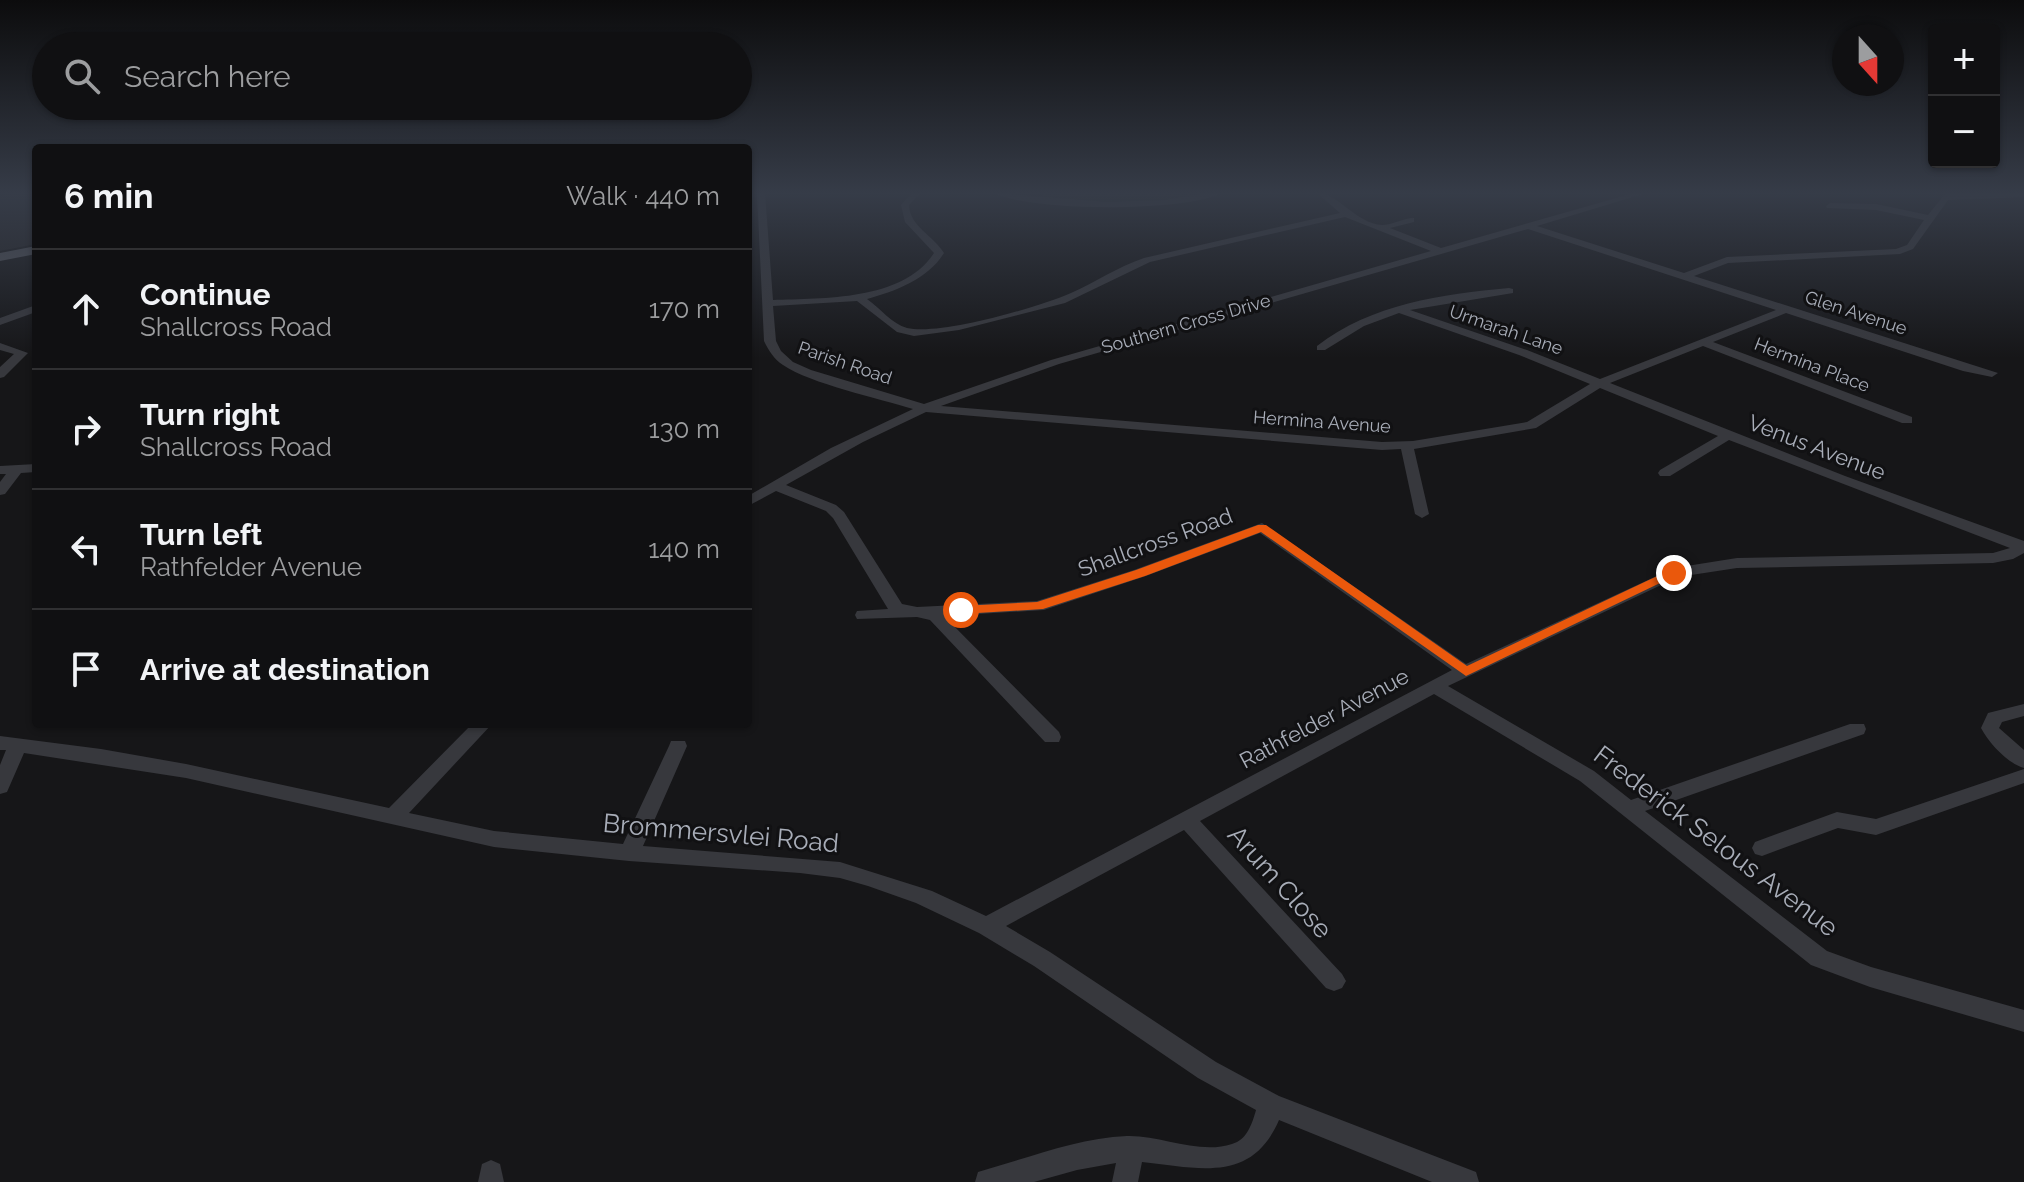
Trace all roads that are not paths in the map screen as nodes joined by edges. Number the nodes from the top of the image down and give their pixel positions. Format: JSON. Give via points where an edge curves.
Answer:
{"nodes":[{"id":1,"x":757,"y":248,"type":"edge"},
{"id":2,"x":936,"y":248,"type":"edge"},
{"id":3,"x":1198,"y":248,"type":"edge"},
{"id":4,"x":1433,"y":248,"type":"edge"},
{"id":5,"x":1450,"y":248,"type":"edge"},
{"id":6,"x":1596,"y":248,"type":"edge"},
{"id":7,"x":1907,"y":248,"type":"edge"},
{"id":8,"x":32,"y":251,"type":"edge"},
{"id":9,"x":1440,"y":251,"type":"junction"},
{"id":10,"x":0,"y":257,"type":"edge"},
{"id":11,"x":1685,"y":276,"type":"junction"},
{"id":12,"x":1509,"y":291,"type":"dead end"},
{"id":13,"x":862,"y":300,"type":"junction"},
{"id":14,"x":767,"y":303,"type":"junction"},
{"id":15,"x":1787,"y":309,"type":"junction"},
{"id":16,"x":32,"y":310,"type":"edge"},
{"id":17,"x":1402,"y":310,"type":"junction"},
{"id":18,"x":0,"y":322,"type":"edge"},
{"id":19,"x":1704,"y":343,"type":"junction"},
{"id":20,"x":0,"y":346,"type":"edge"},
{"id":21,"x":1321,"y":348,"type":"dead end"},
{"id":22,"x":1992,"y":373,"type":"dead end"},
{"id":23,"x":0,"y":374,"type":"edge"},
{"id":24,"x":1598,"y":384,"type":"junction"},
{"id":25,"x":924,"y":408,"type":"junction"},
{"id":26,"x":1907,"y":420,"type":"dead end"},
{"id":27,"x":1727,"y":436,"type":"junction"},
{"id":28,"x":1407,"y":445,"type":"junction"},
{"id":29,"x":32,"y":468,"type":"edge"},
{"id":30,"x":0,"y":470,"type":"edge"},
{"id":31,"x":16,"y":470,"type":"junction"},
{"id":32,"x":1665,"y":473,"type":"dead end"},
{"id":33,"x":775,"y":486,"type":"junction"},
{"id":34,"x":0,"y":491,"type":"edge"},
{"id":35,"x":752,"y":500,"type":"edge"},
{"id":36,"x":1422,"y":514,"type":"dead end"},
{"id":37,"x":2023,"y":546,"type":"edge"},
{"id":38,"x":915,"y":612,"type":"junction"},
{"id":39,"x":863,"y":615,"type":"dead end"},
{"id":40,"x":1466,"y":672,"type":"junction"},
{"id":41,"x":1434,"y":686,"type":"junction"},
{"id":42,"x":2024,"y":710,"type":"edge"},
{"id":43,"x":479,"y":728,"type":"edge"},
{"id":44,"x":1857,"y":729,"type":"dead end"},
{"id":45,"x":1052,"y":737,"type":"dead end"},
{"id":46,"x":9,"y":744,"type":"edge"},
{"id":47,"x":678,"y":746,"type":"dead end"},
{"id":48,"x":2024,"y":761,"type":"edge"},
{"id":49,"x":2024,"y":776,"type":"edge"},
{"id":50,"x":0,"y":787,"type":"edge"},
{"id":51,"x":1630,"y":808,"type":"junction"},
{"id":52,"x":394,"y":816,"type":"junction"},
{"id":53,"x":1186,"y":819,"type":"junction"},
{"id":54,"x":1762,"y":848,"type":"dead end"},
{"id":55,"x":629,"y":853,"type":"junction"},
{"id":56,"x":987,"y":926,"type":"junction"},
{"id":57,"x":1334,"y":981,"type":"dead end"},
{"id":58,"x":2024,"y":1021,"type":"edge"},
{"id":59,"x":1271,"y":1105,"type":"junction"},
{"id":60,"x":1132,"y":1149,"type":"junction"},
{"id":61,"x":988,"y":1182,"type":"edge"},
{"id":62,"x":1125,"y":1182,"type":"edge"},
{"id":63,"x":1466,"y":1182,"type":"edge"}],
"edges":[{"from":1,"to":14,"type":"street","name":"Parish Road"},
{"from":2,"to":13,"type":"street","via":[[939,257],[900,286]]},
{"from":3,"to":13,"type":"street","via":[[1124,268],[1064,299],[951,329],[901,330]]},
{"from":4,"to":9,"type":"street"},
{"from":5,"to":9,"type":"street","name":"Southern Cross Drive"},
{"from":6,"to":11,"type":"street","name":"Glen Avenue"},
{"from":7,"to":11,"type":"street","via":[[1727,260]]},
{"from":8,"to":10,"type":"main road"},
{"from":9,"to":25,"type":"street","name":"Southern Cross Drive","via":[[1055,362]]},
{"from":11,"to":15,"type":"street","name":"Glen Avenue"},
{"from":12,"to":17,"type":"street","via":[[1449,297]]},
{"from":13,"to":14,"type":"street"},
{"from":14,"to":25,"type":"street","name":"Parish Road","via":[[770,341],[789,365]]},
{"from":15,"to":19,"type":"street","name":"Hermina Avenue"},
{"from":15,"to":22,"type":"street","name":"Glen Avenue"},
{"from":16,"to":18,"type":"street"},
{"from":17,"to":21,"type":"street","via":[[1356,325]]},
{"from":17,"to":24,"type":"street","name":"Urmarah Lane"},
{"from":19,"to":24,"type":"street","name":"Hermina Avenue"},
{"from":19,"to":26,"type":"street","name":"Hermina Place"},
{"from":20,"to":23,"type":"street","via":[[22,353]]},
{"from":24,"to":27,"type":"street","name":"Venus Avenue"},
{"from":24,"to":28,"type":"street","name":"Hermina Avenue","via":[[1531,425]]},
{"from":25,"to":28,"type":"street","name":"Hermina Avenue"},
{"from":25,"to":33,"type":"street","name":"Southern Cross Drive"},
{"from":27,"to":32,"type":"street"},
{"from":27,"to":37,"type":"street","name":"Venus Avenue"},
{"from":28,"to":36,"type":"street"},
{"from":29,"to":31,"type":"street"},
{"from":30,"to":31,"type":"street"},
{"from":31,"to":34,"type":"street"},
{"from":33,"to":35,"type":"street","name":"Southern Cross Drive"},
{"from":33,"to":38,"type":"street","via":[[839,515],[896,608]]},
{"from":37,"to":40,"type":"street","name":"Rathfelder Avenue","via":[[1993,558],[1737,563],[1674,573]]},
{"from":38,"to":39,"type":"street","name":"Shallcross Road"},
{"from":38,"to":40,"type":"street","name":"Shallcross Road","via":[[1038,606],[1262,527]]},
{"from":38,"to":45,"type":"street","via":[[935,616]]},
{"from":40,"to":41,"type":"street","name":"Rathfelder Avenue"},
{"from":41,"to":51,"type":"street","name":"Frederick Selous Avenue","via":[[1544,749]]},
{"from":41,"to":53,"type":"street","name":"Rathfelder Avenue"},
{"from":42,"to":48,"type":"street","via":[[1998,714],[1990,728]]},
{"from":43,"to":52,"type":"street"},
{"from":44,"to":51,"type":"street"},
{"from":46,"to":50,"type":"street"},
{"from":46,"to":52,"type":"street","name":"Brommersvlei Road","via":[[186,771]]},
{"from":47,"to":55,"type":"street"},
{"from":49,"to":54,"type":"street","via":[[1876,827],[1837,820]]},
{"from":51,"to":58,"type":"street","name":"Frederick Selous Avenue","via":[[1819,958]]},
{"from":52,"to":55,"type":"street","name":"Brommersvlei Road","via":[[494,839]]},
{"from":53,"to":56,"type":"street","name":"Rathfelder Avenue"},
{"from":53,"to":57,"type":"street","name":"Arum Close"},
{"from":55,"to":56,"type":"street","name":"Brommersvlei Road","via":[[840,870],[924,897]]},
{"from":56,"to":59,"type":"street","name":"Brommersvlei Road","via":[[1207,1070]]},
{"from":59,"to":60,"type":"street","via":[[1256,1145],[1226,1160]]},
{"from":59,"to":63,"type":"street","name":"Brommersvlei Road"},
{"from":60,"to":61,"type":"street"},
{"from":60,"to":62,"type":"street"}]}
